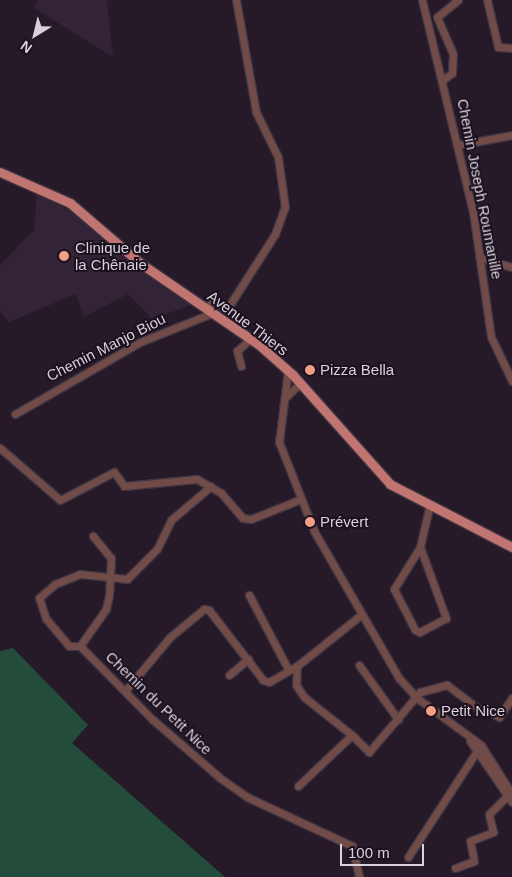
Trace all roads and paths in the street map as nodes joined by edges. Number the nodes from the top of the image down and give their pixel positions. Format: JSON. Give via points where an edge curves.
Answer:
{"nodes":[{"id":1,"x":236,"y":0,"type":"edge"},
{"id":2,"x":422,"y":0,"type":"edge"},
{"id":3,"x":458,"y":0,"type":"edge"},
{"id":4,"x":487,"y":0,"type":"edge"},
{"id":5,"x":512,"y":48,"type":"edge"},
{"id":6,"x":444,"y":79,"type":"junction"},
{"id":7,"x":512,"y":135,"type":"edge"},
{"id":8,"x":458,"y":145,"type":"junction"},
{"id":9,"x":0,"y":172,"type":"edge"},
{"id":10,"x":482,"y":258,"type":"junction"},
{"id":11,"x":512,"y":267,"type":"edge"},
{"id":12,"x":209,"y":310,"type":"junction"},
{"id":13,"x":250,"y":339,"type":"junction"},
{"id":14,"x":241,"y":366,"type":"dead end"},
{"id":15,"x":288,"y":370,"type":"junction"},
{"id":16,"x":512,"y":381,"type":"edge"},
{"id":17,"x":300,"y":383,"type":"junction"},
{"id":18,"x":285,"y":398,"type":"junction"},
{"id":19,"x":15,"y":414,"type":"dead end"},
{"id":20,"x":0,"y":448,"type":"edge"},
{"id":21,"x":211,"y":486,"type":"junction"},
{"id":22,"x":301,"y":499,"type":"junction"},
{"id":23,"x":429,"y":508,"type":"junction"},
{"id":24,"x":93,"y":536,"type":"dead end"},
{"id":25,"x":420,"y":547,"type":"junction"},
{"id":26,"x":512,"y":547,"type":"edge"},
{"id":27,"x":110,"y":577,"type":"junction"},
{"id":28,"x":249,"y":596,"type":"dead end"},
{"id":29,"x":360,"y":615,"type":"junction"},
{"id":30,"x":80,"y":646,"type":"junction"},
{"id":31,"x":248,"y":659,"type":"junction"},
{"id":32,"x":359,"y":665,"type":"dead end"},
{"id":33,"x":297,"y":666,"type":"junction"},
{"id":34,"x":288,"y":669,"type":"junction"},
{"id":35,"x":229,"y":674,"type":"dead end"},
{"id":36,"x":125,"y":691,"type":"junction"},
{"id":37,"x":512,"y":698,"type":"edge"},
{"id":38,"x":416,"y":699,"type":"junction"},
{"id":39,"x":478,"y":708,"type":"dead end"},
{"id":40,"x":488,"y":711,"type":"dead end"},
{"id":41,"x":398,"y":719,"type":"junction"},
{"id":42,"x":352,"y":736,"type":"junction"},
{"id":43,"x":479,"y":747,"type":"junction"},
{"id":44,"x":298,"y":786,"type":"dead end"},
{"id":45,"x":510,"y":796,"type":"edge"},
{"id":46,"x":408,"y":857,"type":"dead end"},
{"id":47,"x":455,"y":868,"type":"dead end"},
{"id":48,"x":359,"y":877,"type":"edge"}],
"edges":[{"from":1,"to":12,"type":"street","via":[[256,112],[278,157],[285,207],[275,234],[229,306],[213,303]]},
{"from":2,"to":6,"type":"street","name":"Chemin Joseph Roumanille"},
{"from":3,"to":6,"type":"street","via":[[438,17],[453,54],[452,74]]},
{"from":4,"to":5,"type":"street","via":[[498,47]]},
{"from":6,"to":8,"type":"street","name":"Chemin Joseph Roumanille"},
{"from":7,"to":8,"type":"street"},
{"from":8,"to":10,"type":"street","name":"Chemin Joseph Roumanille"},
{"from":9,"to":12,"type":"main road","name":"Avenue Thiers","via":[[70,203],[140,264]]},
{"from":10,"to":11,"type":"street"},
{"from":10,"to":16,"type":"street","name":"Chemin Joseph Roumanille","via":[[491,337]]},
{"from":12,"to":13,"type":"main road","name":"Avenue Thiers"},
{"from":12,"to":19,"type":"street","name":"Chemin Manjo Biou","via":[[140,342]]},
{"from":13,"to":14,"type":"street","via":[[237,351]]},
{"from":13,"to":15,"type":"main road","name":"Avenue Thiers"},
{"from":15,"to":17,"type":"main road","name":"Avenue Thiers"},
{"from":15,"to":18,"type":"street"},
{"from":17,"to":18,"type":"street"},
{"from":17,"to":23,"type":"main road","name":"Avenue Thiers","via":[[370,466],[390,484]]},
{"from":18,"to":22,"type":"street","via":[[279,442]]},
{"from":20,"to":21,"type":"street","via":[[60,500],[69,499],[106,473],[114,472],[124,486],[184,477]]},
{"from":21,"to":22,"type":"street","via":[[242,518],[251,519]]},
{"from":21,"to":27,"type":"street","via":[[171,520],[157,549],[135,573],[127,578]]},
{"from":22,"to":29,"type":"street"},
{"from":23,"to":25,"type":"street"},
{"from":23,"to":26,"type":"main road","name":"Avenue Thiers"},
{"from":24,"to":27,"type":"street","via":[[111,558]]},
{"from":25,"to":25,"type":"street","via":[[394,589],[415,630],[420,632],[446,618]]},
{"from":27,"to":30,"type":"street","via":[[106,609]]},
{"from":27,"to":30,"type":"street","via":[[67,577],[39,598],[39,607],[59,638],[69,646]]},
{"from":28,"to":34,"type":"street"},
{"from":29,"to":33,"type":"street"},
{"from":29,"to":38,"type":"street"},
{"from":30,"to":36,"type":"street","name":"Chemin du Petit Nice"},
{"from":31,"to":34,"type":"street","via":[[269,682]]},
{"from":31,"to":35,"type":"street"},
{"from":31,"to":36,"type":"street","via":[[209,610],[204,609],[170,637]]},
{"from":32,"to":41,"type":"street"},
{"from":33,"to":34,"type":"street"},
{"from":33,"to":42,"type":"street","via":[[296,685],[304,698]]},
{"from":36,"to":48,"type":"street","name":"Chemin du Petit Nice","via":[[193,757],[247,797],[352,846]]},
{"from":37,"to":40,"type":"street","via":[[499,717]]},
{"from":38,"to":39,"type":"street","via":[[420,692],[447,685]]},
{"from":38,"to":41,"type":"street"},
{"from":38,"to":43,"type":"street"},
{"from":41,"to":42,"type":"street","via":[[369,752]]},
{"from":42,"to":44,"type":"street"},
{"from":43,"to":45,"type":"street"},
{"from":43,"to":46,"type":"street"},
{"from":45,"to":47,"type":"street","via":[[489,814],[493,832],[470,841],[474,861]]}]}
